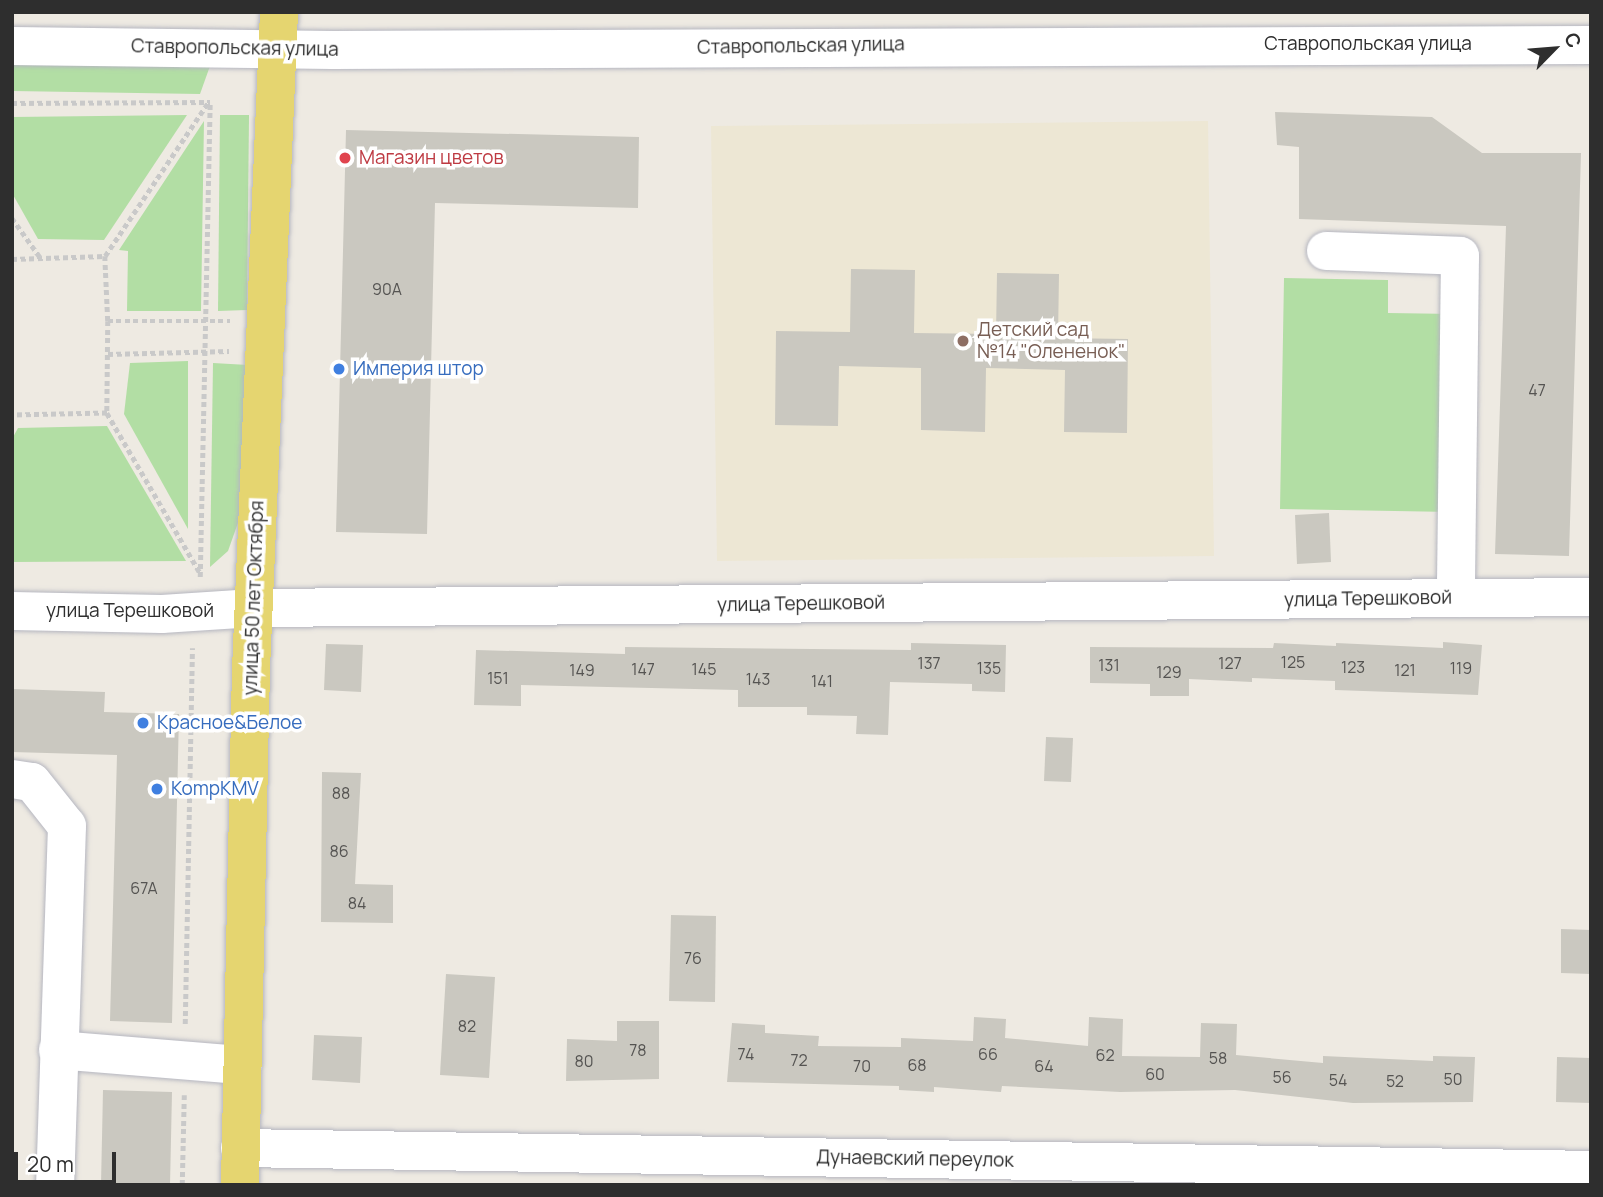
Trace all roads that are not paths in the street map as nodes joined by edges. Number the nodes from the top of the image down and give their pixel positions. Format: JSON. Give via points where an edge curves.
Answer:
{"nodes":[{"id":1,"x":1034,"y":28,"type":"edge"},
{"id":2,"x":279,"y":30,"type":"edge"},
{"id":3,"x":1591,"y":45,"type":"edge"},
{"id":4,"x":12,"y":46,"type":"edge"},
{"id":5,"x":1326,"y":250,"type":"dead end"},
{"id":6,"x":1591,"y":597,"type":"edge"},
{"id":7,"x":1456,"y":598,"type":"junction"},
{"id":8,"x":254,"y":608,"type":"junction"},
{"id":9,"x":12,"y":611,"type":"edge"},
{"id":10,"x":12,"y":779,"type":"edge"},
{"id":11,"x":58,"y":1051,"type":"junction"},
{"id":12,"x":242,"y":1065,"type":"junction"},
{"id":13,"x":240,"y":1167,"type":"edge"},
{"id":14,"x":1591,"y":1170,"type":"edge"},
{"id":15,"x":55,"y":1185,"type":"edge"}],
"edges":[{"from":1,"to":2,"type":"street","name":"Ставропольская улица"},
{"from":1,"to":3,"type":"street","name":"Ставропольская улица"},
{"from":2,"to":4,"type":"street","name":"Ставропольская улица"},
{"from":2,"to":8,"type":"main road","name":"улица 50 лет Октября"},
{"from":5,"to":7,"type":"street","via":[[1460,256]]},
{"from":6,"to":7,"type":"street","name":"улица Терешковой"},
{"from":7,"to":8,"type":"street","name":"улица Терешковой"},
{"from":8,"to":9,"type":"street","name":"улица Терешковой"},
{"from":8,"to":12,"type":"main road","name":"улица 50 лет Октября"},
{"from":10,"to":11,"type":"street","via":[[32,782],[67,826]]},
{"from":11,"to":12,"type":"street"},
{"from":11,"to":15,"type":"street"},
{"from":12,"to":13,"type":"main road","name":"улица 50 лет Октября"},
{"from":13,"to":14,"type":"street","name":"Дунаевский переулок"}]}
